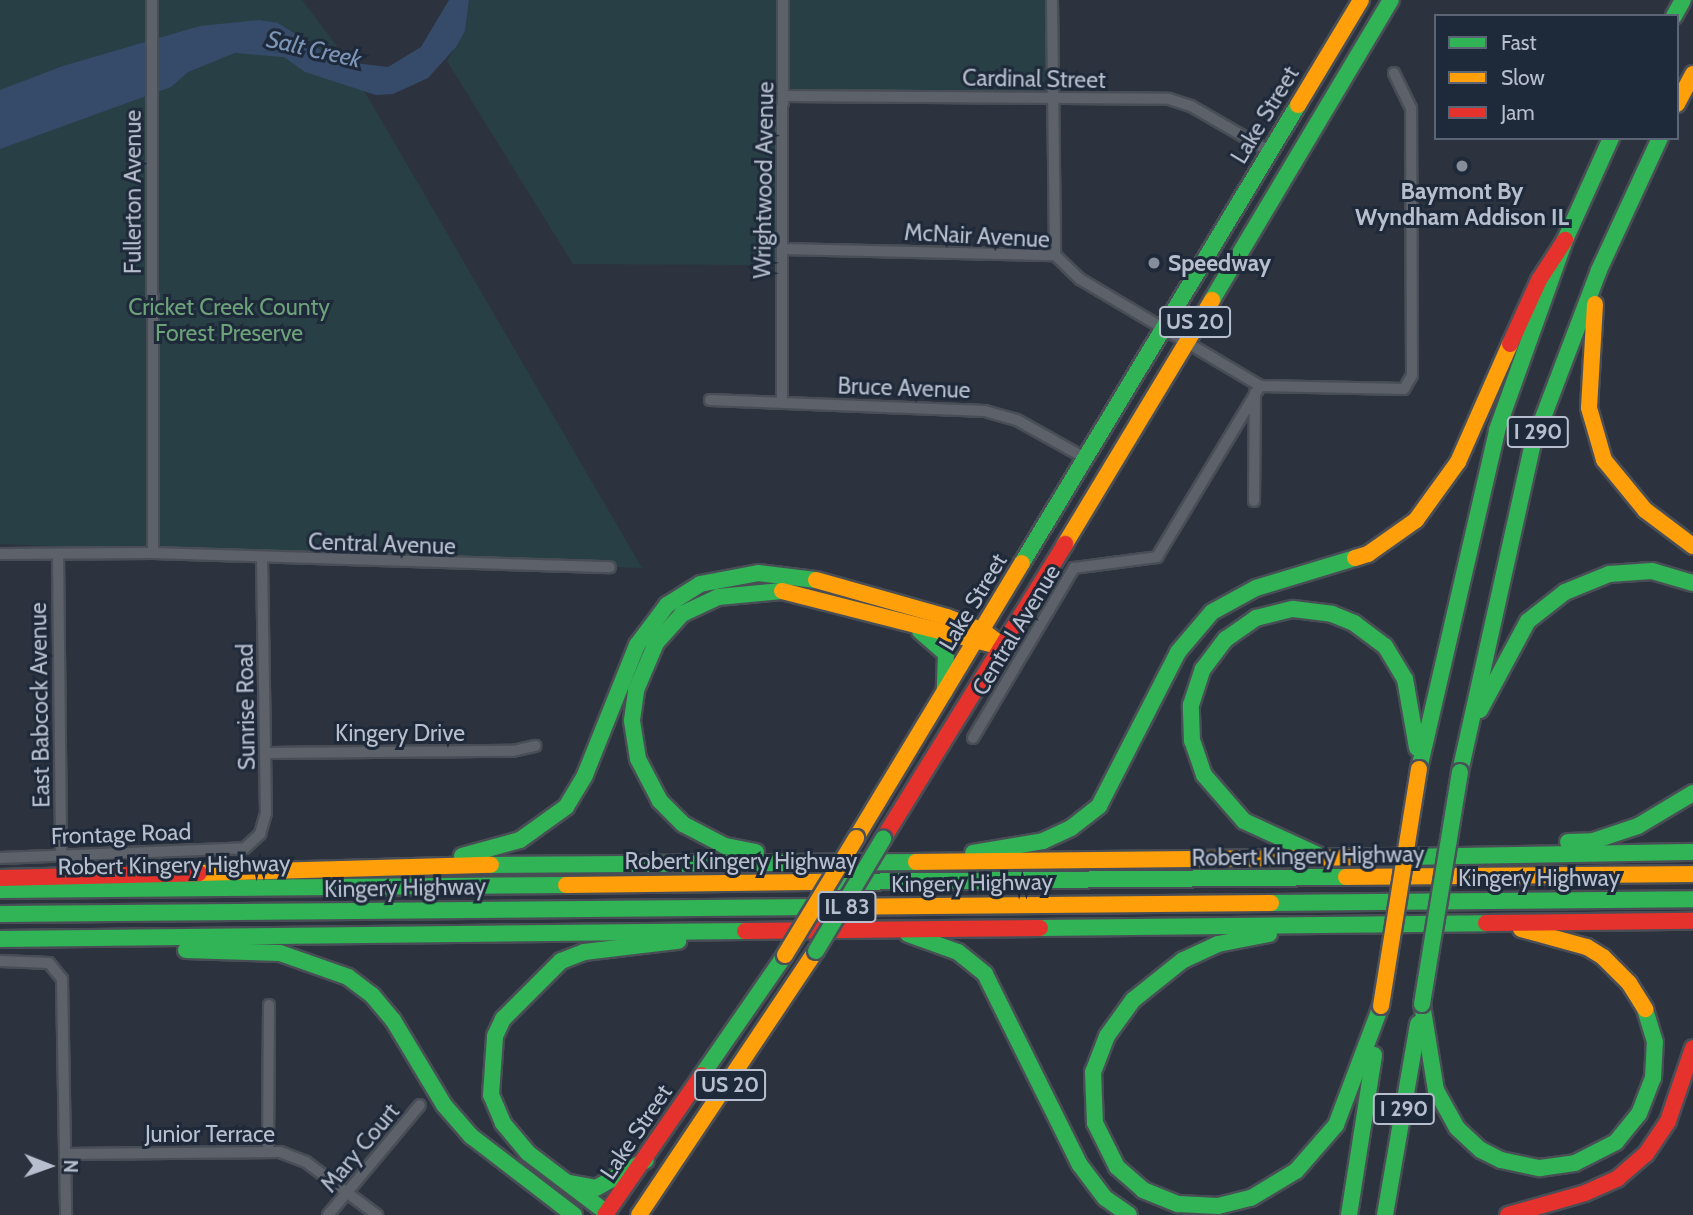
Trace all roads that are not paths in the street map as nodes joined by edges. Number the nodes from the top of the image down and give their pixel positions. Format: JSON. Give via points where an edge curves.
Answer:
{"nodes":[{"id":1,"x":152,"y":0,"type":"edge"},
{"id":2,"x":783,"y":0,"type":"edge"},
{"id":3,"x":1052,"y":0,"type":"edge"},
{"id":4,"x":1361,"y":0,"type":"edge"},
{"id":5,"x":1391,"y":0,"type":"edge"},
{"id":6,"x":1394,"y":73,"type":"dead end"},
{"id":7,"x":1693,"y":74,"type":"edge"},
{"id":8,"x":785,"y":96,"type":"junction"},
{"id":9,"x":1053,"y":98,"type":"junction"},
{"id":10,"x":1679,"y":100,"type":"edge"},
{"id":11,"x":1610,"y":140,"type":"edge"},
{"id":12,"x":1659,"y":140,"type":"edge"},
{"id":13,"x":1269,"y":151,"type":"junction"},
{"id":14,"x":1565,"y":240,"type":"junction"},
{"id":15,"x":782,"y":249,"type":"junction"},
{"id":16,"x":1055,"y":255,"type":"junction"},
{"id":17,"x":1604,"y":260,"type":"junction"},
{"id":18,"x":1161,"y":328,"type":"junction"},
{"id":19,"x":1184,"y":341,"type":"junction"},
{"id":20,"x":1258,"y":389,"type":"junction"},
{"id":21,"x":710,"y":400,"type":"dead end"},
{"id":22,"x":782,"y":402,"type":"junction"},
{"id":23,"x":1085,"y":458,"type":"junction"},
{"id":24,"x":1254,"y":501,"type":"dead end"},
{"id":25,"x":1693,"y":546,"type":"edge"},
{"id":26,"x":153,"y":553,"type":"junction"},
{"id":27,"x":0,"y":554,"type":"edge"},
{"id":28,"x":58,"y":554,"type":"junction"},
{"id":29,"x":262,"y":558,"type":"junction"},
{"id":30,"x":610,"y":567,"type":"dead end"},
{"id":31,"x":1693,"y":583,"type":"edge"},
{"id":32,"x":915,"y":627,"type":"junction"},
{"id":33,"x":979,"y":636,"type":"junction"},
{"id":34,"x":1004,"y":647,"type":"junction"},
{"id":35,"x":945,"y":692,"type":"junction"},
{"id":36,"x":973,"y":738,"type":"dead end"},
{"id":37,"x":1465,"y":741,"type":"junction"},
{"id":38,"x":535,"y":746,"type":"dead end"},
{"id":39,"x":266,"y":753,"type":"junction"},
{"id":40,"x":1419,"y":769,"type":"junction"},
{"id":41,"x":1693,"y":793,"type":"edge"},
{"id":42,"x":244,"y":848,"type":"joint"},
{"id":43,"x":1693,"y":852,"type":"edge"},
{"id":44,"x":1472,"y":853,"type":"junction"},
{"id":45,"x":61,"y":856,"type":"junction"},
{"id":46,"x":0,"y":858,"type":"edge"},
{"id":47,"x":1325,"y":858,"type":"junction"},
{"id":48,"x":819,"y":859,"type":"junction"},
{"id":49,"x":919,"y":862,"type":"junction"},
{"id":50,"x":224,"y":870,"type":"junction"},
{"id":51,"x":1693,"y":874,"type":"edge"},
{"id":52,"x":0,"y":877,"type":"edge"},
{"id":53,"x":0,"y":890,"type":"edge"},
{"id":54,"x":1693,"y":899,"type":"edge"},
{"id":55,"x":0,"y":914,"type":"edge"},
{"id":56,"x":1693,"y":921,"type":"edge"},
{"id":57,"x":1490,"y":922,"type":"junction"},
{"id":58,"x":1371,"y":923,"type":"junction"},
{"id":59,"x":891,"y":929,"type":"junction"},
{"id":60,"x":769,"y":930,"type":"junction"},
{"id":61,"x":0,"y":939,"type":"edge"},
{"id":62,"x":65,"y":939,"type":"junction"},
{"id":63,"x":0,"y":961,"type":"edge"},
{"id":64,"x":1422,"y":1003,"type":"junction"},
{"id":65,"x":269,"y":1005,"type":"dead end"},
{"id":66,"x":1381,"y":1006,"type":"junction"},
{"id":67,"x":1693,"y":1048,"type":"edge"},
{"id":68,"x":420,"y":1105,"type":"dead end"},
{"id":69,"x":268,"y":1152,"type":"junction"},
{"id":70,"x":65,"y":1154,"type":"junction"},
{"id":71,"x":646,"y":1160,"type":"junction"},
{"id":72,"x":568,"y":1183,"type":"junction"},
{"id":73,"x":349,"y":1192,"type":"junction"},
{"id":74,"x":561,"y":1210,"type":"edge"},
{"id":75,"x":606,"y":1214,"type":"edge"},
{"id":76,"x":66,"y":1215,"type":"edge"},
{"id":77,"x":328,"y":1215,"type":"edge"},
{"id":78,"x":377,"y":1215,"type":"edge"},
{"id":79,"x":574,"y":1215,"type":"edge"},
{"id":80,"x":639,"y":1215,"type":"edge"},
{"id":81,"x":1129,"y":1215,"type":"edge"},
{"id":82,"x":1349,"y":1215,"type":"edge"},
{"id":83,"x":1385,"y":1215,"type":"edge"},
{"id":84,"x":1508,"y":1215,"type":"edge"}],
"edges":[{"from":1,"to":26,"type":"street","name":"Fullerton Avenue"},
{"from":2,"to":8,"type":"street","name":"Wrightwood Avenue"},
{"from":3,"to":9,"type":"street"},
{"from":4,"to":13,"type":"main road","name":"Lake Street","number":"US 20"},
{"from":5,"to":19,"type":"main road","name":"Lake Street","number":"US 20"},
{"from":6,"to":20,"type":"street","via":[[1411,108],[1411,384],[1387,390]]},
{"from":7,"to":10,"type":"main road"},
{"from":8,"to":9,"type":"street","name":"Cardinal Street"},
{"from":8,"to":15,"type":"street","name":"Wrightwood Avenue","via":[[780,132]]},
{"from":9,"to":13,"type":"street","name":"Cardinal Street","via":[[1168,99],[1191,106]]},
{"from":9,"to":16,"type":"street"},
{"from":11,"to":14,"type":"main road","number":"I 290"},
{"from":12,"to":17,"type":"main road","number":"I 290"},
{"from":13,"to":18,"type":"main road","name":"Lake Street","number":"US 20"},
{"from":14,"to":40,"type":"main road","number":"I 290","via":[[1497,430]]},
{"from":14,"to":49,"type":"main road","via":[[1539,280],[1458,462],[1416,520],[1368,554],[1256,588],[1212,612],[1178,652],[1110,792],[1071,828],[1023,845]]},
{"from":15,"to":16,"type":"street","name":"McNair Avenue"},
{"from":15,"to":22,"type":"street","name":"Wrightwood Avenue"},
{"from":16,"to":18,"type":"street","name":"McNair Avenue","via":[[1080,279]]},
{"from":17,"to":25,"type":"main road","via":[[1590,331],[1592,425],[1604,460],[1645,510]]},
{"from":17,"to":37,"type":"main road","number":"I 290","via":[[1533,444]]},
{"from":18,"to":19,"type":"street","name":"McNair Avenue"},
{"from":18,"to":23,"type":"main road","name":"Lake Street","number":"US 20"},
{"from":19,"to":20,"type":"street","name":"McNair Avenue"},
{"from":19,"to":34,"type":"main road","name":"Lake Street","number":"US 20"},
{"from":20,"to":24,"type":"street"},
{"from":20,"to":36,"type":"street","name":"Central Avenue","via":[[1157,557],[1074,568]]},
{"from":21,"to":22,"type":"street","name":"Bruce Avenue"},
{"from":22,"to":23,"type":"street","name":"Bruce Avenue","via":[[985,411],[1017,420]]},
{"from":23,"to":33,"type":"main road","name":"Lake Street","number":"US 20"},
{"from":26,"to":28,"type":"street","name":"Central Avenue"},
{"from":26,"to":29,"type":"street","name":"Central Avenue"},
{"from":27,"to":28,"type":"street","name":"Central Avenue"},
{"from":28,"to":45,"type":"street","name":"East Babcock Avenue"},
{"from":29,"to":30,"type":"street","name":"Central Avenue"},
{"from":29,"to":39,"type":"street","name":"Sunrise Road"},
{"from":31,"to":37,"type":"main road","via":[[1652,571],[1620,573],[1565,592],[1528,621],[1499,668]]},
{"from":32,"to":33,"type":"main road"},
{"from":32,"to":35,"type":"main road","via":[[946,654]]},
{"from":32,"to":48,"type":"main road","via":[[799,594],[761,589],[718,597],[682,614],[656,643],[640,677],[632,720],[635,748],[652,788],[672,815],[725,846]]},
{"from":33,"to":34,"type":"main road"},
{"from":33,"to":35,"type":"main road","name":"Lake Street","number":"US 20"},
{"from":33,"to":50,"type":"main road","via":[[795,574],[745,574],[700,584],[667,605],[637,645],[577,792],[544,827],[506,846],[469,855]]},
{"from":34,"to":80,"type":"main road","name":"Lake Street","number":"US 20","bridge":true,"via":[[737,1075]]},
{"from":35,"to":71,"type":"main road","name":"Lake Street","number":"US 20","bridge":true,"via":[[785,955]]},
{"from":37,"to":64,"type":"main road","number":"I 290","bridge":true},
{"from":38,"to":39,"type":"street","name":"Kingery Drive","via":[[513,751]]},
{"from":39,"to":42,"type":"street","name":"Sunrise Road","via":[[266,813],[260,834]]},
{"from":40,"to":47,"type":"main road","via":[[1405,679],[1385,646],[1369,632],[1332,614],[1293,609],[1256,618],[1226,639],[1203,669],[1191,705],[1192,741],[1204,775],[1244,821]]},
{"from":40,"to":66,"type":"main road","number":"I 290","bridge":true},
{"from":41,"to":44,"type":"main road","via":[[1660,816],[1618,834]]},
{"from":42,"to":45,"type":"street","name":"Frontage Road"},
{"from":43,"to":44,"type":"main road"},
{"from":44,"to":47,"type":"main road"},
{"from":45,"to":46,"type":"street","name":"Frontage Road"},
{"from":47,"to":49,"type":"main road"},
{"from":48,"to":49,"type":"main road"},
{"from":48,"to":50,"type":"main road"},
{"from":50,"to":52,"type":"main road"},
{"from":51,"to":53,"type":"main road","name":"Robert Kingery Highway","number":"IL 83"},
{"from":54,"to":55,"type":"main road","name":"Kingery Highway","number":"IL 83"},
{"from":56,"to":57,"type":"main road"},
{"from":57,"to":58,"type":"main road"},
{"from":57,"to":64,"type":"main road","via":[[1587,947],[1617,969],[1639,996],[1652,1027],[1655,1060],[1648,1098],[1628,1131],[1602,1152],[1559,1167],[1519,1165],[1481,1150],[1457,1128],[1436,1090]]},
{"from":58,"to":59,"type":"main road"},
{"from":58,"to":66,"type":"main road","via":[[1228,941],[1199,951],[1152,982],[1115,1024],[1096,1062],[1091,1105],[1100,1139],[1127,1178],[1163,1201],[1217,1206],[1264,1192],[1305,1164],[1336,1125]]},
{"from":59,"to":60,"type":"main road"},
{"from":59,"to":81,"type":"main road","via":[[958,952],[985,974],[1080,1165],[1105,1198]]},
{"from":60,"to":62,"type":"main road"},
{"from":60,"to":72,"type":"main road","via":[[584,952],[561,961],[503,1019],[490,1061],[491,1096],[503,1123],[527,1153]]},
{"from":61,"to":62,"type":"main road"},
{"from":62,"to":74,"type":"main road","via":[[148,950],[280,953],[348,977],[372,995],[393,1020],[444,1105],[471,1136]]},
{"from":63,"to":70,"type":"street","via":[[49,963],[62,979]]},
{"from":64,"to":83,"type":"main road","number":"I 290"},
{"from":65,"to":69,"type":"street"},
{"from":66,"to":82,"type":"main road","number":"I 290"},
{"from":67,"to":84,"type":"main road","via":[[1668,1121],[1646,1154],[1618,1178],[1585,1193]]},
{"from":68,"to":73,"type":"street","name":"Mary Court"},
{"from":69,"to":70,"type":"street","name":"Junior Terrace"},
{"from":69,"to":73,"type":"street","name":"Junior Terrace","via":[[293,1155]]},
{"from":70,"to":76,"type":"street"},
{"from":71,"to":72,"type":"main road","number":"US 20","via":[[596,1188]]},
{"from":71,"to":75,"type":"main road","name":"Lake Street","number":"US 20"},
{"from":72,"to":75,"type":"main road"},
{"from":73,"to":77,"type":"street","name":"Mary Court"},
{"from":73,"to":78,"type":"street","name":"Junior Terrace"},
{"from":74,"to":79,"type":"main road"}]}
